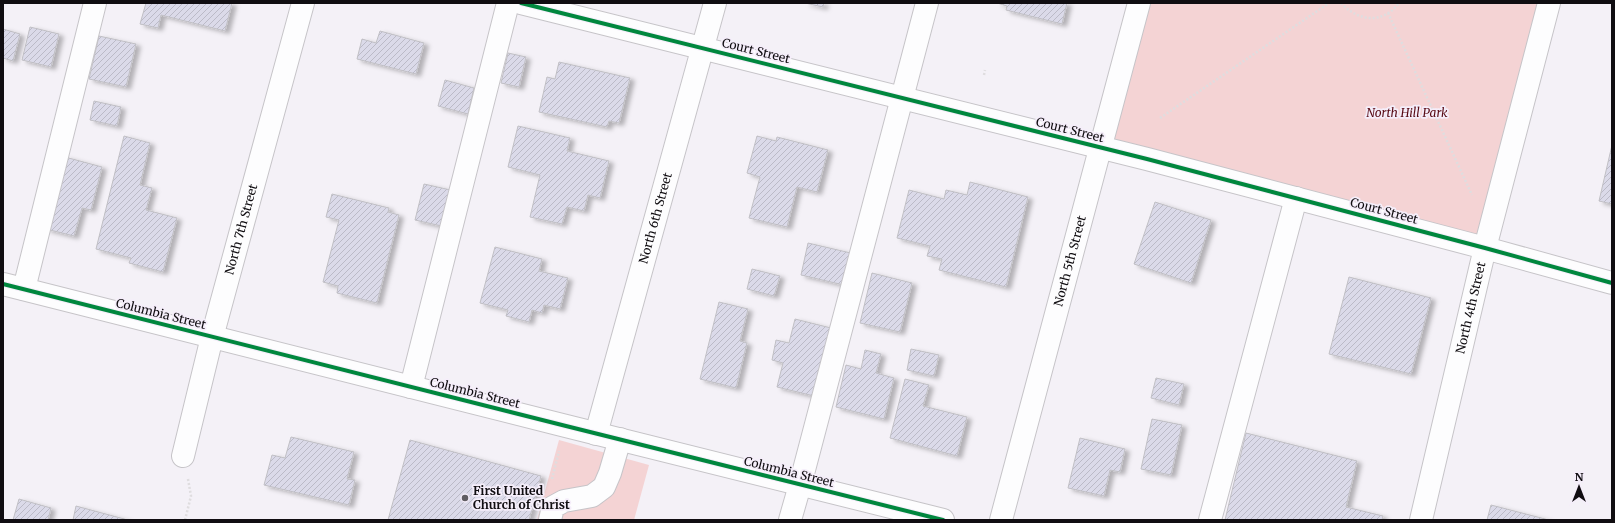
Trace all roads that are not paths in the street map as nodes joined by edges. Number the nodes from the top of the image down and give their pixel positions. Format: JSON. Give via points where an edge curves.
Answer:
{"nodes":[{"id":1,"x":95,"y":3,"type":"edge"},
{"id":2,"x":303,"y":3,"type":"edge"},
{"id":3,"x":508,"y":3,"type":"edge"},
{"id":4,"x":521,"y":3,"type":"edge"},
{"id":5,"x":715,"y":3,"type":"edge"},
{"id":6,"x":927,"y":3,"type":"edge"},
{"id":7,"x":1139,"y":3,"type":"edge"},
{"id":8,"x":1549,"y":3,"type":"edge"},
{"id":9,"x":704,"y":48,"type":"junction"},
{"id":10,"x":903,"y":99,"type":"junction"},
{"id":11,"x":1101,"y":148,"type":"junction"},
{"id":12,"x":1296,"y":198,"type":"junction"},
{"id":13,"x":1485,"y":248,"type":"junction"},
{"id":14,"x":1612,"y":283,"type":"edge"},
{"id":15,"x":3,"y":284,"type":"edge"},
{"id":16,"x":24,"y":289,"type":"junction"},
{"id":17,"x":212,"y":337,"type":"junction"},
{"id":18,"x":411,"y":387,"type":"junction"},
{"id":19,"x":596,"y":434,"type":"junction"},
{"id":20,"x":620,"y":439,"type":"junction"},
{"id":21,"x":183,"y":456,"type":"road end"},
{"id":22,"x":800,"y":485,"type":"junction"},
{"id":23,"x":550,"y":520,"type":"edge"},
{"id":24,"x":790,"y":520,"type":"edge"},
{"id":25,"x":943,"y":520,"type":"edge"},
{"id":26,"x":1001,"y":520,"type":"edge"},
{"id":27,"x":1210,"y":520,"type":"edge"},
{"id":28,"x":1421,"y":520,"type":"edge"}],
"edges":[{"from":1,"to":16,"type":"street"},
{"from":2,"to":17,"type":"street","name":"North 7th Street"},
{"from":3,"to":18,"type":"street"},
{"from":4,"to":9,"type":"street","name":"Court Street"},
{"from":5,"to":9,"type":"street","name":"North 6th Street"},
{"from":6,"to":10,"type":"street"},
{"from":7,"to":11,"type":"street","name":"North 5th Street"},
{"from":8,"to":13,"type":"street","name":"North 4th Street"},
{"from":9,"to":10,"type":"street","name":"Court Street"},
{"from":9,"to":19,"type":"street","name":"North 6th Street"},
{"from":10,"to":11,"type":"street","name":"Court Street"},
{"from":10,"to":22,"type":"street"},
{"from":11,"to":12,"type":"street","name":"Court Street"},
{"from":11,"to":26,"type":"street","name":"North 5th Street"},
{"from":12,"to":13,"type":"street","name":"Court Street"},
{"from":12,"to":27,"type":"street"},
{"from":13,"to":14,"type":"street","name":"Court Street"},
{"from":13,"to":28,"type":"street","name":"North 4th Street"},
{"from":15,"to":16,"type":"street","name":"Columbia Street"},
{"from":16,"to":17,"type":"street","name":"Columbia Street"},
{"from":17,"to":18,"type":"street","name":"Columbia Street"},
{"from":17,"to":21,"type":"street","name":"North 7th Street"},
{"from":18,"to":19,"type":"street","name":"Columbia Street"},
{"from":19,"to":20,"type":"street","name":"Columbia Street"},
{"from":20,"to":22,"type":"street","name":"Columbia Street"},
{"from":20,"to":23,"type":"street","via":[[604,487],[592,496],[553,507]]},
{"from":22,"to":24,"type":"street"},
{"from":22,"to":25,"type":"street","name":"Columbia Street"}]}
